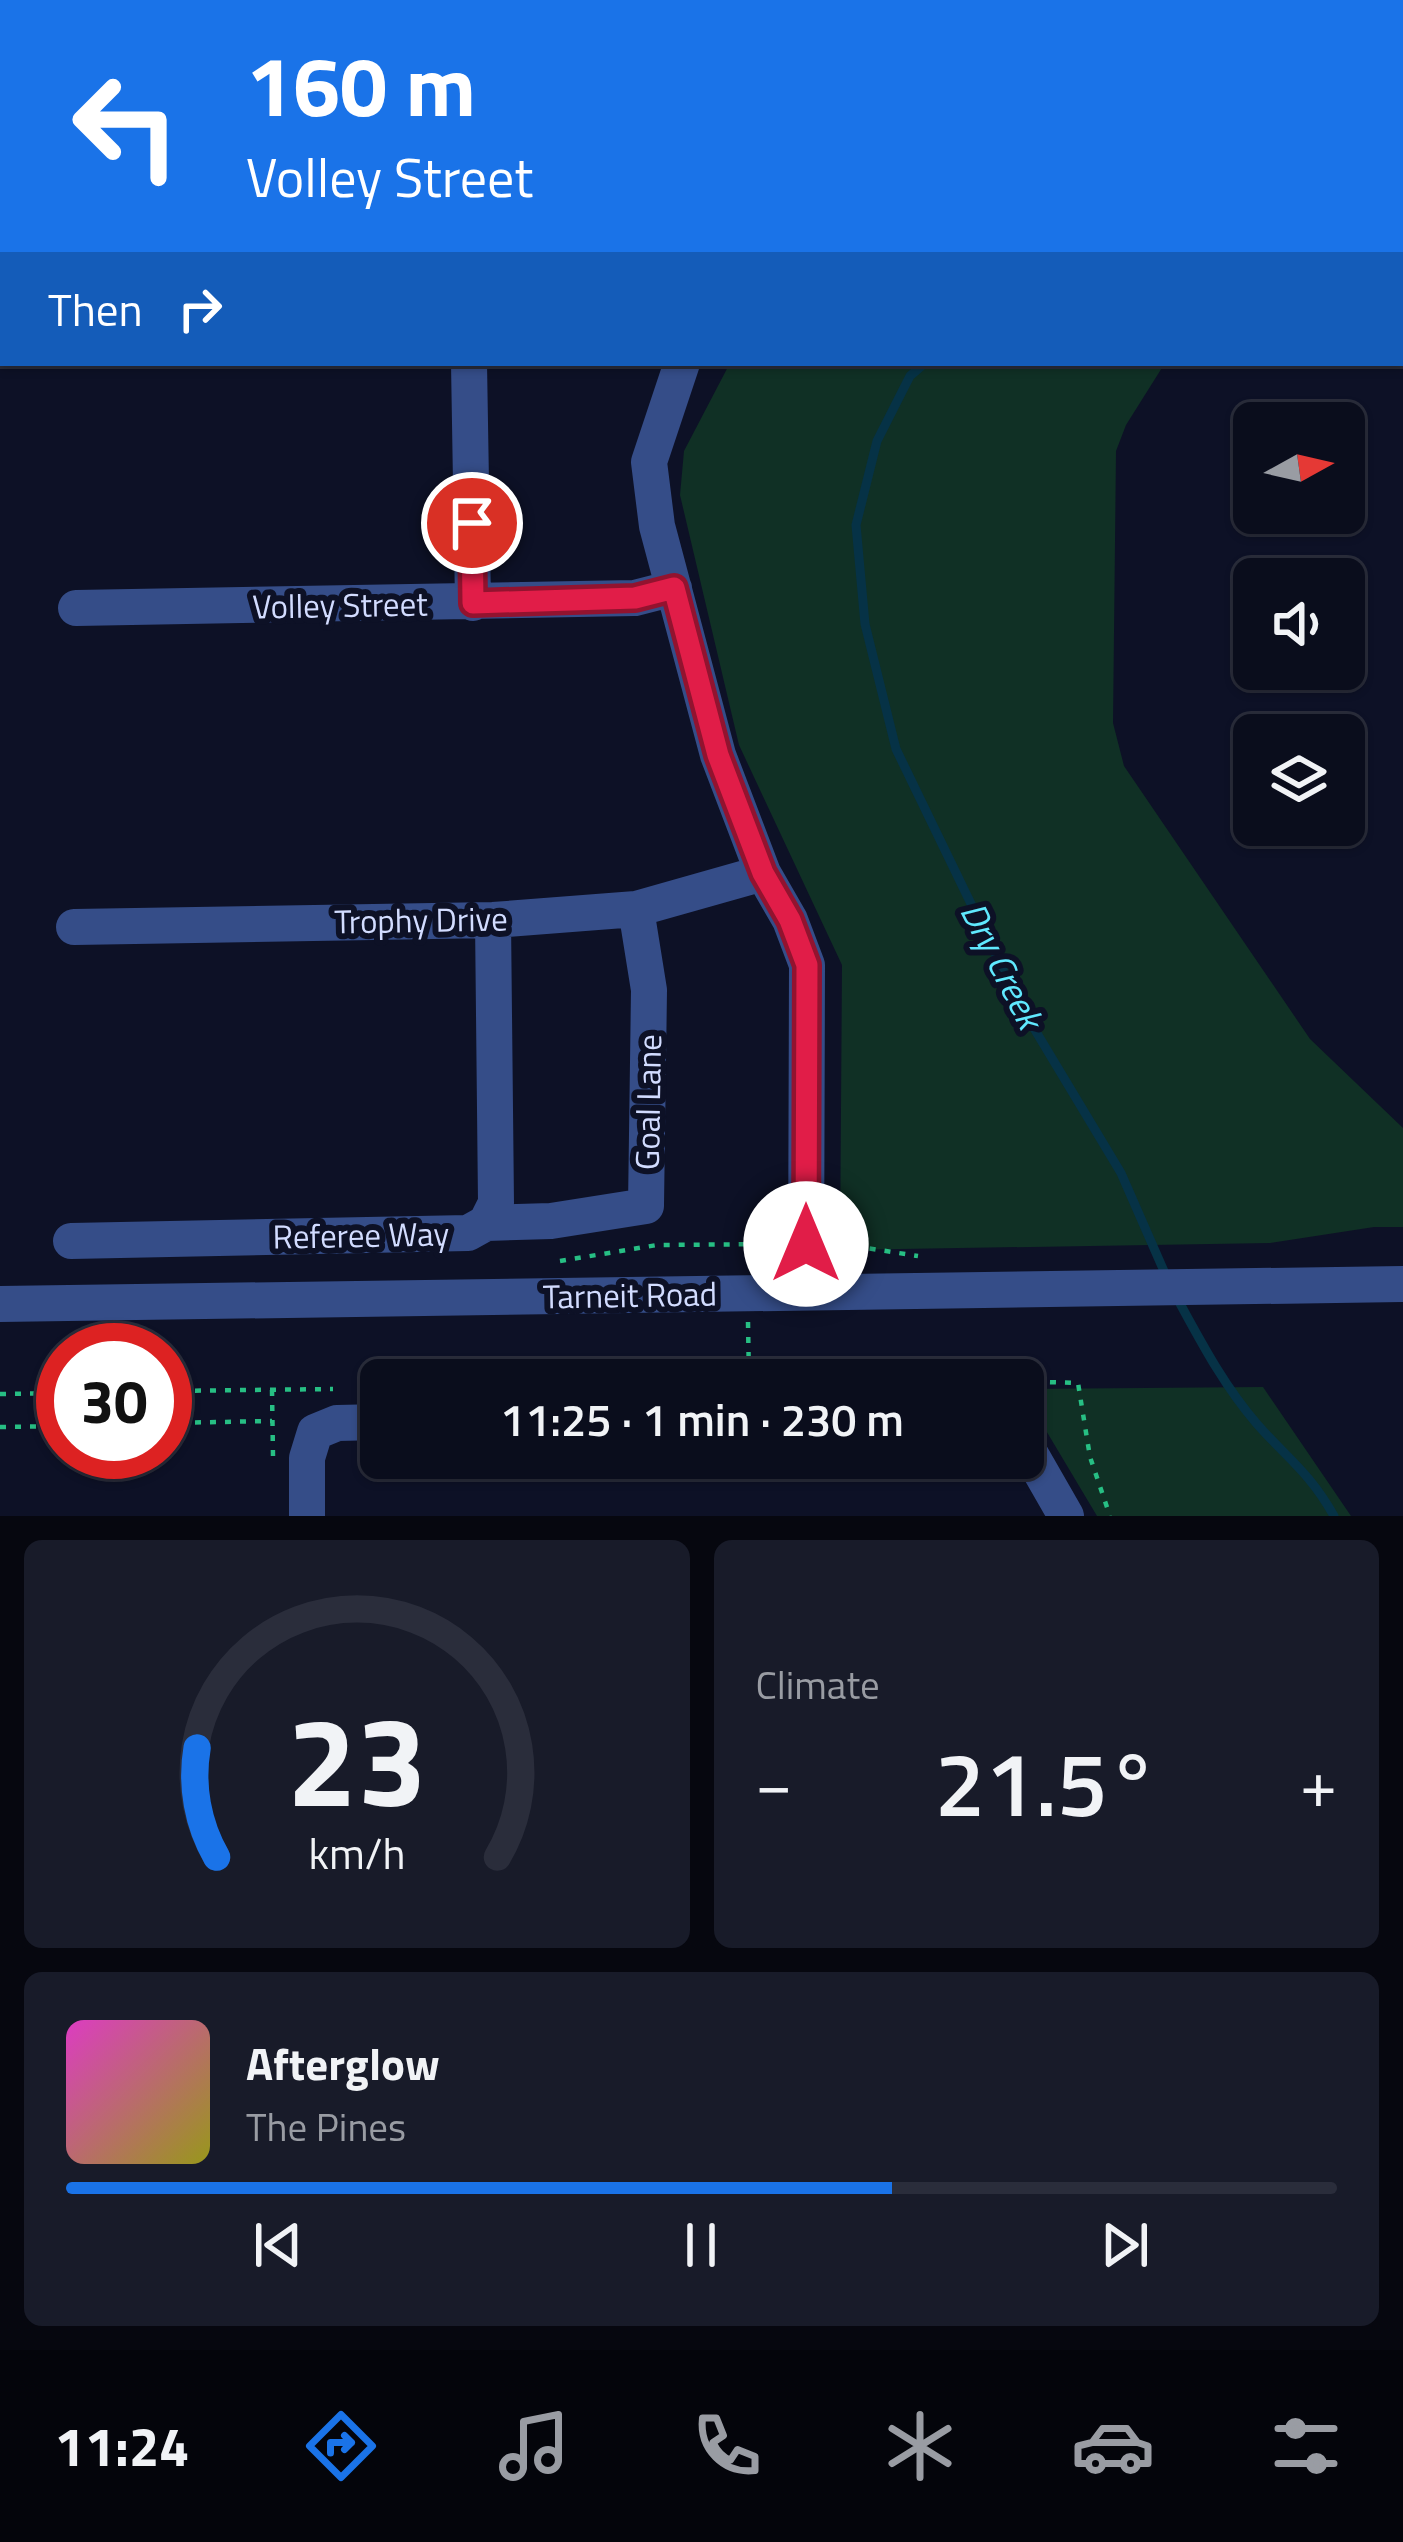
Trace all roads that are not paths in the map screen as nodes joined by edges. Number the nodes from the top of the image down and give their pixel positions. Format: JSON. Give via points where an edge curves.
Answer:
{"nodes":[{"id":1,"x":469,"y":366,"type":"edge"},
{"id":2,"x":681,"y":366,"type":"edge"},
{"id":3,"x":674,"y":588,"type":"junction"},
{"id":4,"x":473,"y":603,"type":"junction"},
{"id":5,"x":76,"y":608,"type":"dead end"},
{"id":6,"x":763,"y":873,"type":"junction"},
{"id":7,"x":636,"y":909,"type":"junction"},
{"id":8,"x":493,"y":920,"type":"junction"},
{"id":9,"x":74,"y":927,"type":"dead end"},
{"id":10,"x":486,"y":1223,"type":"junction"},
{"id":11,"x":71,"y":1241,"type":"dead end"},
{"id":12,"x":1403,"y":1284,"type":"edge"},
{"id":13,"x":806,"y":1292,"type":"junction"},
{"id":14,"x":0,"y":1304,"type":"edge"},
{"id":15,"x":360,"y":1422,"type":"edge"},
{"id":16,"x":1044,"y":1478,"type":"edge"},
{"id":17,"x":307,"y":1516,"type":"edge"},
{"id":18,"x":1066,"y":1516,"type":"edge"}],
"edges":[{"from":1,"to":4,"type":"street"},
{"from":2,"to":3,"type":"street","via":[[649,462]]},
{"from":3,"to":4,"type":"street","name":"Volley Street","via":[[635,598]]},
{"from":3,"to":6,"type":"street","via":[[718,755]]},
{"from":4,"to":5,"type":"street","name":"Volley Street"},
{"from":6,"to":7,"type":"street","name":"Trophy Drive"},
{"from":6,"to":13,"type":"street","via":[[807,965]]},
{"from":7,"to":8,"type":"street","name":"Trophy Drive"},
{"from":7,"to":10,"type":"street","name":"Goal Lane","via":[[649,990],[646,1206]]},
{"from":8,"to":9,"type":"street","name":"Trophy Drive"},
{"from":8,"to":10,"type":"street","name":"Referee Way","via":[[496,1203]]},
{"from":10,"to":11,"type":"street","name":"Referee Way","via":[[468,1233]]},
{"from":12,"to":13,"type":"street","name":"Tarneit Road"},
{"from":13,"to":14,"type":"street","name":"Tarneit Road"},
{"from":15,"to":17,"type":"street","via":[[315,1432]]},
{"from":16,"to":18,"type":"street"}]}
